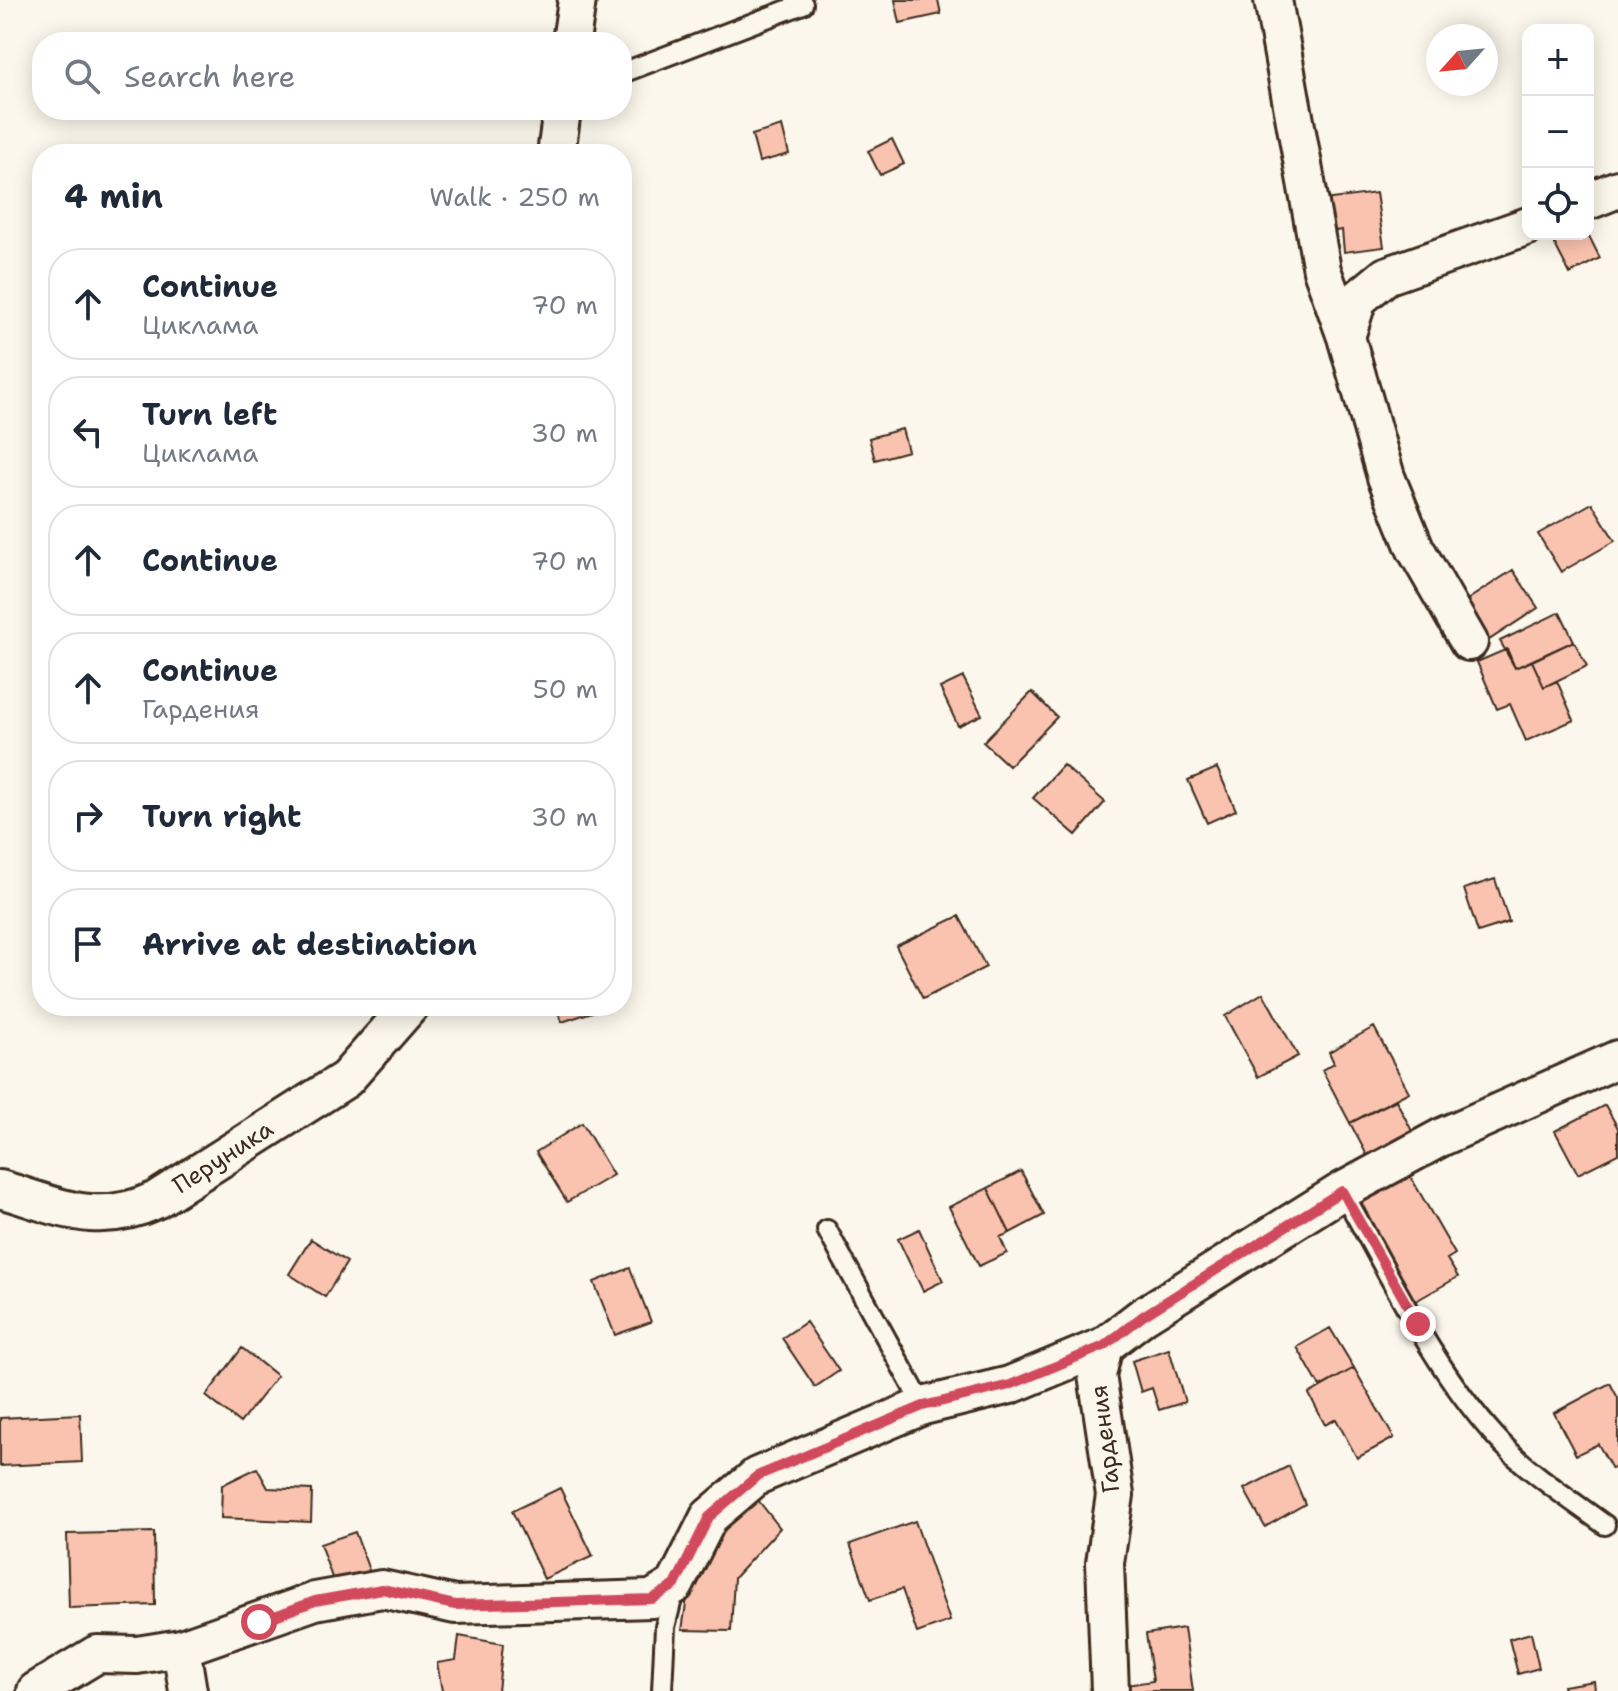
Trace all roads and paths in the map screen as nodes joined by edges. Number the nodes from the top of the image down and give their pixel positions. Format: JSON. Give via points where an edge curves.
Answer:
{"nodes":[{"id":1,"x":577,"y":0,"type":"edge"},
{"id":2,"x":1273,"y":0,"type":"edge"},
{"id":3,"x":803,"y":4,"type":"dead end"},
{"id":4,"x":572,"y":32,"type":"edge"},
{"id":5,"x":632,"y":69,"type":"edge"},
{"id":6,"x":561,"y":120,"type":"edge"},
{"id":7,"x":557,"y":144,"type":"edge"},
{"id":8,"x":1618,"y":189,"type":"edge"},
{"id":9,"x":1594,"y":199,"type":"edge"},
{"id":10,"x":1522,"y":228,"type":"edge"},
{"id":11,"x":1346,"y":337,"type":"junction"},
{"id":12,"x":1469,"y":642,"type":"dead end"},
{"id":13,"x":401,"y":1016,"type":"edge"},
{"id":14,"x":1618,"y":1059,"type":"edge"},
{"id":15,"x":0,"y":1189,"type":"edge"},
{"id":16,"x":1342,"y":1191,"type":"junction"},
{"id":17,"x":827,"y":1230,"type":"dead end"},
{"id":18,"x":1104,"y":1346,"type":"junction"},
{"id":19,"x":923,"y":1406,"type":"junction"},
{"id":20,"x":1605,"y":1525,"type":"dead end"},
{"id":21,"x":675,"y":1585,"type":"junction"},
{"id":22,"x":181,"y":1648,"type":"junction"},
{"id":23,"x":36,"y":1691,"type":"edge"},
{"id":24,"x":188,"y":1691,"type":"edge"},
{"id":25,"x":662,"y":1691,"type":"edge"},
{"id":26,"x":1110,"y":1691,"type":"edge"}],
"edges":[{"from":1,"to":4,"type":"street"},
{"from":2,"to":11,"type":"street","via":[[1322,270]]},
{"from":3,"to":5,"type":"lane"},
{"from":6,"to":7,"type":"street"},
{"from":8,"to":9,"type":"street"},
{"from":10,"to":11,"type":"street","via":[[1386,276],[1358,299]]},
{"from":11,"to":12,"type":"street","via":[[1386,477],[1415,548]]},
{"from":13,"to":15,"type":"street","name":"Перуника","via":[[346,1079],[130,1212],[94,1216]]},
{"from":14,"to":16,"type":"street","via":[[1442,1137]]},
{"from":16,"to":18,"type":"street"},
{"from":16,"to":20,"type":"lane","via":[[1452,1383],[1496,1437]]},
{"from":17,"to":19,"type":"lane"},
{"from":18,"to":19,"type":"street","via":[[1010,1385]]},
{"from":18,"to":26,"type":"street","name":"Гардения","via":[[1097,1375],[1115,1495],[1105,1563]]},
{"from":19,"to":21,"type":"street","via":[[757,1476],[709,1517]]},
{"from":21,"to":22,"type":"street","via":[[652,1599],[485,1605],[455,1605],[382,1589],[315,1601]]},
{"from":21,"to":25,"type":"lane","via":[[665,1627]]},
{"from":22,"to":23,"type":"street","via":[[97,1654]]},
{"from":22,"to":24,"type":"street"}]}
